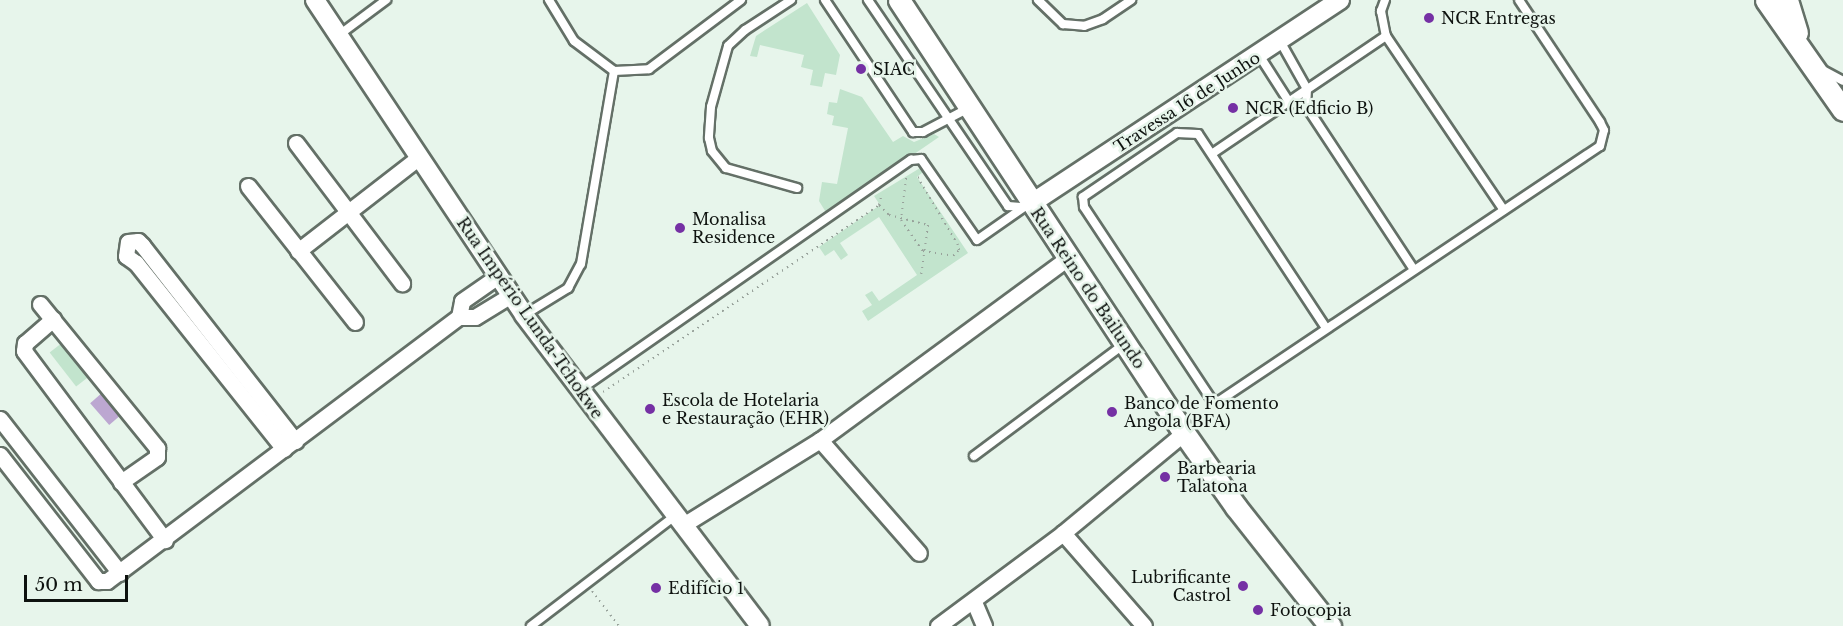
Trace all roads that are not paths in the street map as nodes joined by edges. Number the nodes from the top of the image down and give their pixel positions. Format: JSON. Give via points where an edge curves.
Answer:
{"nodes":[{"id":1,"x":315,"y":0,"type":"edge"},
{"id":2,"x":386,"y":0,"type":"edge"},
{"id":3,"x":549,"y":0,"type":"edge"},
{"id":4,"x":741,"y":0,"type":"edge"},
{"id":5,"x":791,"y":0,"type":"edge"},
{"id":6,"x":825,"y":0,"type":"edge"},
{"id":7,"x":868,"y":0,"type":"edge"},
{"id":8,"x":898,"y":0,"type":"edge"},
{"id":9,"x":1038,"y":0,"type":"edge"},
{"id":10,"x":1131,"y":0,"type":"edge"},
{"id":11,"x":1340,"y":0,"type":"edge"},
{"id":12,"x":1385,"y":0,"type":"edge"},
{"id":13,"x":1519,"y":0,"type":"edge"},
{"id":14,"x":1766,"y":0,"type":"edge"},
{"id":15,"x":1787,"y":0,"type":"edge"},
{"id":16,"x":339,"y":35,"type":"junction"},
{"id":17,"x":1386,"y":36,"type":"junction"},
{"id":18,"x":1280,"y":41,"type":"junction"},
{"id":19,"x":1259,"y":55,"type":"junction"},
{"id":20,"x":1810,"y":64,"type":"junction"},
{"id":21,"x":614,"y":71,"type":"junction"},
{"id":22,"x":1843,"y":81,"type":"edge"},
{"id":23,"x":1307,"y":89,"type":"junction"},
{"id":24,"x":1289,"y":102,"type":"junction"},
{"id":25,"x":1306,"y":105,"type":"junction"},
{"id":26,"x":971,"y":107,"type":"junction"},
{"id":27,"x":1843,"y":110,"type":"edge"},
{"id":28,"x":945,"y":118,"type":"junction"},
{"id":29,"x":296,"y":143,"type":"dead end"},
{"id":30,"x":1214,"y":153,"type":"junction"},
{"id":31,"x":418,"y":158,"type":"junction"},
{"id":32,"x":248,"y":186,"type":"dead end"},
{"id":33,"x":797,"y":188,"type":"dead end"},
{"id":34,"x":1032,"y":208,"type":"junction"},
{"id":35,"x":1504,"y":210,"type":"junction"},
{"id":36,"x":348,"y":212,"type":"junction"},
{"id":37,"x":298,"y":251,"type":"junction"},
{"id":38,"x":1068,"y":258,"type":"junction"},
{"id":39,"x":1414,"y":270,"type":"junction"},
{"id":40,"x":498,"y":276,"type":"junction"},
{"id":41,"x":402,"y":283,"type":"dead end"},
{"id":42,"x":511,"y":295,"type":"junction"},
{"id":43,"x":40,"y":304,"type":"dead end"},
{"id":44,"x":524,"y":315,"type":"junction"},
{"id":45,"x":459,"y":317,"type":"junction"},
{"id":46,"x":53,"y":319,"type":"junction"},
{"id":47,"x":355,"y":322,"type":"dead end"},
{"id":48,"x":1326,"y":328,"type":"junction"},
{"id":49,"x":1125,"y":344,"type":"junction"},
{"id":50,"x":584,"y":396,"type":"junction"},
{"id":51,"x":0,"y":419,"type":"edge"},
{"id":52,"x":1184,"y":433,"type":"junction"},
{"id":53,"x":820,"y":440,"type":"junction"},
{"id":54,"x":290,"y":445,"type":"junction"},
{"id":55,"x":0,"y":455,"type":"edge"},
{"id":56,"x":974,"y":456,"type":"dead end"},
{"id":57,"x":121,"y":482,"type":"junction"},
{"id":58,"x":1236,"y":507,"type":"junction"},
{"id":59,"x":679,"y":520,"type":"junction"},
{"id":60,"x":1063,"y":533,"type":"junction"},
{"id":61,"x":165,"y":540,"type":"junction"},
{"id":62,"x":919,"y":553,"type":"dead end"},
{"id":63,"x":120,"y":573,"type":"junction"},
{"id":64,"x":974,"y":602,"type":"junction"},
{"id":65,"x":534,"y":625,"type":"edge"},
{"id":66,"x":760,"y":626,"type":"edge"},
{"id":67,"x":938,"y":626,"type":"edge"},
{"id":68,"x":984,"y":626,"type":"edge"},
{"id":69,"x":1144,"y":626,"type":"edge"},
{"id":70,"x":1317,"y":626,"type":"edge"},
{"id":71,"x":1330,"y":626,"type":"edge"}],
"edges":[{"from":1,"to":16,"type":"street","name":"Rua Império Lunda-Tchokwe"},
{"from":2,"to":16,"type":"lane"},
{"from":3,"to":21,"type":"lane","via":[[574,41]]},
{"from":4,"to":21,"type":"lane","via":[[649,69]]},
{"from":5,"to":33,"type":"lane","via":[[739,33],[728,46],[711,107],[709,138],[712,151],[726,168]]},
{"from":6,"to":28,"type":"lane","via":[[908,128],[923,132]]},
{"from":7,"to":28,"type":"lane"},
{"from":8,"to":26,"type":"main road","name":"Rua Reino do Bailundo"},
{"from":9,"to":10,"type":"lane","via":[[1063,24],[1084,26]]},
{"from":11,"to":18,"type":"street","name":"Travessa 16 de Junho"},
{"from":12,"to":17,"type":"lane","via":[[1382,11]]},
{"from":13,"to":35,"type":"lane","via":[[1600,122],[1604,138],[1600,146]]},
{"from":14,"to":20,"type":"main road"},
{"from":15,"to":20,"type":"main road"},
{"from":16,"to":31,"type":"street","name":"Rua Império Lunda-Tchokwe"},
{"from":17,"to":23,"type":"lane"},
{"from":17,"to":35,"type":"lane"},
{"from":18,"to":19,"type":"street","name":"Travessa 16 de Junho"},
{"from":18,"to":23,"type":"lane"},
{"from":19,"to":24,"type":"lane"},
{"from":19,"to":34,"type":"street","name":"Travessa 16 de Junho"},
{"from":20,"to":22,"type":"lane"},
{"from":20,"to":27,"type":"main road"},
{"from":21,"to":44,"type":"lane","via":[[581,264],[568,288]]},
{"from":23,"to":24,"type":"lane"},
{"from":23,"to":25,"type":"lane"},
{"from":24,"to":25,"type":"lane"},
{"from":24,"to":30,"type":"lane"},
{"from":25,"to":39,"type":"lane"},
{"from":26,"to":28,"type":"lane"},
{"from":26,"to":34,"type":"main road","name":"Rua Reino do Bailundo"},
{"from":28,"to":34,"type":"lane","via":[[1008,206]]},
{"from":29,"to":36,"type":"street"},
{"from":30,"to":48,"type":"lane"},
{"from":30,"to":48,"type":"lane","via":[[1198,134],[1176,133],[1085,193],[1084,207],[1213,401],[1219,401]]},
{"from":31,"to":36,"type":"street"},
{"from":31,"to":40,"type":"street","name":"Rua Império Lunda-Tchokwe"},
{"from":32,"to":37,"type":"street"},
{"from":34,"to":38,"type":"main road","name":"Rua Reino do Bailundo"},
{"from":34,"to":50,"type":"lane","via":[[977,240],[921,159],[915,158]]},
{"from":35,"to":39,"type":"lane"},
{"from":36,"to":37,"type":"street"},
{"from":36,"to":41,"type":"street"},
{"from":37,"to":47,"type":"street"},
{"from":38,"to":49,"type":"main road","name":"Rua Reino do Bailundo"},
{"from":38,"to":53,"type":"street"},
{"from":39,"to":48,"type":"lane"},
{"from":40,"to":42,"type":"street","name":"Rua Império Lunda-Tchokwe"},
{"from":40,"to":45,"type":"street","via":[[462,301]]},
{"from":42,"to":44,"type":"street","name":"Rua Império Lunda-Tchokwe"},
{"from":42,"to":45,"type":"street","via":[[475,317]]},
{"from":43,"to":46,"type":"street"},
{"from":44,"to":50,"type":"street","name":"Rua Império Lunda-Tchokwe"},
{"from":45,"to":54,"type":"street"},
{"from":46,"to":57,"type":"street","via":[[25,343],[24,351]]},
{"from":46,"to":57,"type":"street","via":[[159,452]]},
{"from":49,"to":52,"type":"main road","name":"Rua Reino do Bailundo"},
{"from":49,"to":56,"type":"lane"},
{"from":50,"to":59,"type":"street","name":"Rua Império Lunda-Tchokwe"},
{"from":51,"to":63,"type":"street"},
{"from":52,"to":58,"type":"main road","name":"Rua Reino do Bailundo"},
{"from":52,"to":60,"type":"street"},
{"from":53,"to":59,"type":"street"},
{"from":53,"to":62,"type":"street"},
{"from":54,"to":54,"type":"street","via":[[142,245],[129,242],[126,256],[136,262]]},
{"from":54,"to":61,"type":"street"},
{"from":55,"to":63,"type":"street","via":[[98,581]]},
{"from":57,"to":61,"type":"street"},
{"from":58,"to":70,"type":"main road"},
{"from":58,"to":71,"type":"main road","name":"Rua Reino do Bailundo"},
{"from":59,"to":65,"type":"lane"},
{"from":59,"to":66,"type":"street","name":"Rua Império Lunda-Tchokwe"},
{"from":60,"to":64,"type":"street"},
{"from":60,"to":69,"type":"street"},
{"from":61,"to":63,"type":"street"},
{"from":64,"to":67,"type":"street"},
{"from":64,"to":68,"type":"street"}]}
